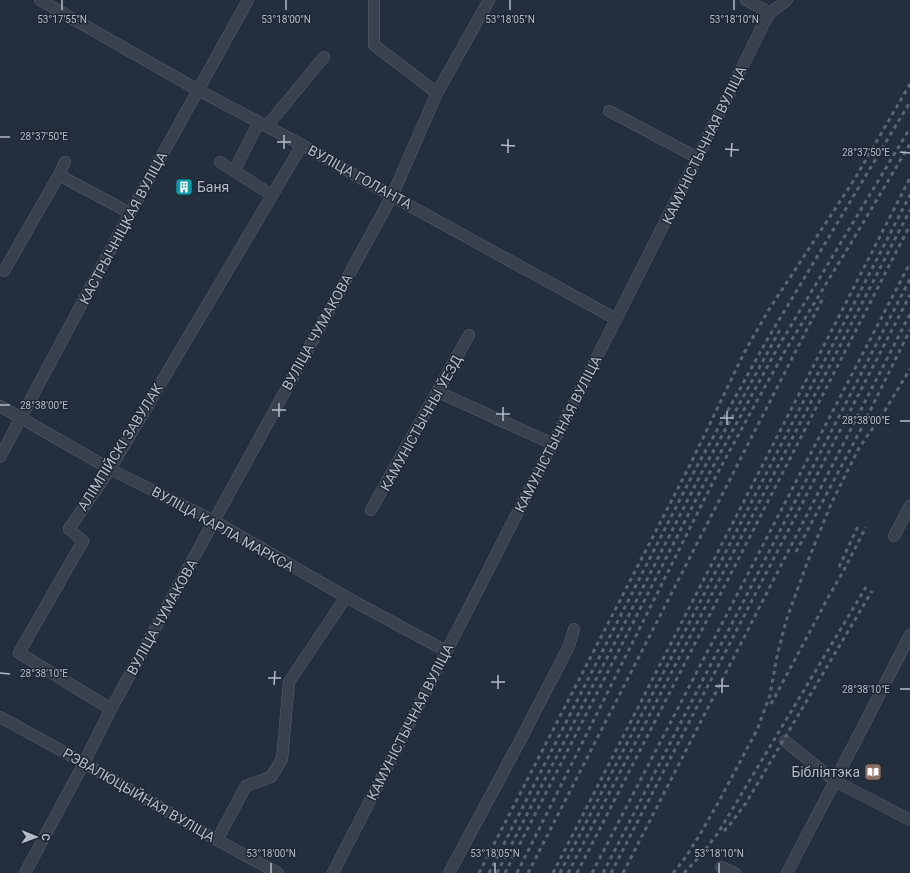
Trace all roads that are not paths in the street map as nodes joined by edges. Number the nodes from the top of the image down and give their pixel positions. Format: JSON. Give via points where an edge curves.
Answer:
{"nodes":[{"id":1,"x":40,"y":0,"type":"edge"},
{"id":2,"x":248,"y":0,"type":"edge"},
{"id":3,"x":374,"y":0,"type":"edge"},
{"id":4,"x":489,"y":0,"type":"edge"},
{"id":5,"x":746,"y":0,"type":"edge"},
{"id":6,"x":787,"y":0,"type":"edge"},
{"id":7,"x":770,"y":13,"type":"junction"},
{"id":8,"x":324,"y":57,"type":"dead end"},
{"id":9,"x":198,"y":90,"type":"junction"},
{"id":10,"x":437,"y":93,"type":"junction"},
{"id":11,"x":609,"y":111,"type":"dead end"},
{"id":12,"x":263,"y":124,"type":"junction"},
{"id":13,"x":302,"y":145,"type":"junction"},
{"id":14,"x":698,"y":158,"type":"junction"},
{"id":15,"x":65,"y":162,"type":"dead end"},
{"id":16,"x":220,"y":162,"type":"dead end"},
{"id":17,"x":234,"y":171,"type":"junction"},
{"id":18,"x":58,"y":175,"type":"junction"},
{"id":19,"x":272,"y":195,"type":"junction"},
{"id":20,"x":392,"y":196,"type":"junction"},
{"id":21,"x":130,"y":213,"type":"junction"},
{"id":22,"x":4,"y":271,"type":"dead end"},
{"id":23,"x":616,"y":319,"type":"junction"},
{"id":24,"x":469,"y":335,"type":"dead end"},
{"id":25,"x":438,"y":392,"type":"junction"},
{"id":26,"x":0,"y":406,"type":"edge"},
{"id":27,"x":21,"y":418,"type":"junction"},
{"id":28,"x":553,"y":444,"type":"junction"},
{"id":29,"x":0,"y":457,"type":"edge"},
{"id":30,"x":110,"y":468,"type":"junction"},
{"id":31,"x":910,"y":506,"type":"edge"},
{"id":32,"x":371,"y":510,"type":"dead end"},
{"id":33,"x":214,"y":521,"type":"junction"},
{"id":34,"x":894,"y":536,"type":"dead end"},
{"id":35,"x":346,"y":597,"type":"junction"},
{"id":36,"x":574,"y":629,"type":"dead end"},
{"id":37,"x":910,"y":635,"type":"edge"},
{"id":38,"x":446,"y":651,"type":"junction"},
{"id":39,"x":111,"y":709,"type":"junction"},
{"id":40,"x":0,"y":717,"type":"edge"},
{"id":41,"x":786,"y":741,"type":"dead end"},
{"id":42,"x":84,"y":763,"type":"junction"},
{"id":43,"x":835,"y":781,"type":"junction"},
{"id":44,"x":910,"y":820,"type":"edge"},
{"id":45,"x":217,"y":840,"type":"junction"},
{"id":46,"x":721,"y":867,"type":"dead end"},
{"id":47,"x":25,"y":873,"type":"edge"},
{"id":48,"x":278,"y":873,"type":"edge"},
{"id":49,"x":333,"y":873,"type":"edge"},
{"id":50,"x":449,"y":873,"type":"edge"},
{"id":51,"x":735,"y":873,"type":"edge"},
{"id":52,"x":787,"y":873,"type":"edge"}],
"edges":[{"from":1,"to":9,"type":"street","name":"ВУЛІЦА ГОЛАНТА"},
{"from":2,"to":9,"type":"street","name":"КАСТРЫЧНІЦКАЯ ВУЛІЦА"},
{"from":3,"to":10,"type":"street","via":[[374,45]]},
{"from":4,"to":10,"type":"street","name":"ВУЛІЦА ЧУМАКОВА"},
{"from":5,"to":7,"type":"street"},
{"from":6,"to":7,"type":"street","name":"КАМУНІСТЫЧНАЯ ВУЛІЦА"},
{"from":7,"to":14,"type":"street","name":"КАМУНІСТЫЧНАЯ ВУЛІЦА"},
{"from":8,"to":12,"type":"street"},
{"from":9,"to":12,"type":"street","name":"ВУЛІЦА ГОЛАНТА"},
{"from":9,"to":21,"type":"street","name":"КАСТРЫЧНІЦКАЯ ВУЛІЦА"},
{"from":10,"to":20,"type":"street","name":"ВУЛІЦА ЧУМАКОВА"},
{"from":11,"to":14,"type":"street"},
{"from":12,"to":13,"type":"street","name":"ВУЛІЦА ГОЛАНТА"},
{"from":12,"to":17,"type":"street"},
{"from":13,"to":19,"type":"street","name":"АЛІМПІЙСКІ ЗАВУЛАК"},
{"from":13,"to":20,"type":"street","name":"ВУЛІЦА ГОЛАНТА"},
{"from":14,"to":23,"type":"street","name":"КАМУНІСТЫЧНАЯ ВУЛІЦА"},
{"from":15,"to":18,"type":"street"},
{"from":16,"to":17,"type":"street"},
{"from":17,"to":19,"type":"street"},
{"from":18,"to":21,"type":"street"},
{"from":18,"to":22,"type":"street"},
{"from":19,"to":30,"type":"street","name":"АЛІМПІЙСКІ ЗАВУЛАК"},
{"from":20,"to":23,"type":"street","name":"ВУЛІЦА ГОЛАНТА"},
{"from":20,"to":33,"type":"street","name":"ВУЛІЦА ЧУМАКОВА"},
{"from":21,"to":27,"type":"street","name":"КАСТРЫЧНІЦКАЯ ВУЛІЦА"},
{"from":23,"to":28,"type":"street","name":"КАМУНІСТЫЧНАЯ ВУЛІЦА"},
{"from":24,"to":25,"type":"street","name":"КАМУНІСТЫЧНЫ ЎЕЗД"},
{"from":25,"to":28,"type":"street"},
{"from":25,"to":32,"type":"street","name":"КАМУНІСТЫЧНЫ ЎЕЗД"},
{"from":26,"to":27,"type":"street","name":"ВУЛІЦА КАРЛА МАРКСА"},
{"from":27,"to":29,"type":"street","name":"КАСТРЫЧНІЦКАЯ ВУЛІЦА"},
{"from":27,"to":30,"type":"street","name":"ВУЛІЦА КАРЛА МАРКСА"},
{"from":28,"to":38,"type":"street","name":"КАМУНІСТЫЧНАЯ ВУЛІЦА"},
{"from":30,"to":33,"type":"street","name":"ВУЛІЦА КАРЛА МАРКСА"},
{"from":30,"to":39,"type":"street","name":"АЛІМПІЙСКІ ЗАВУЛАК","via":[[69,529],[83,541],[19,653]]},
{"from":31,"to":34,"type":"street"},
{"from":33,"to":35,"type":"street","name":"ВУЛІЦА КАРЛА МАРКСА"},
{"from":33,"to":39,"type":"street","name":"ВУЛІЦА ЧУМАКОВА"},
{"from":35,"to":38,"type":"street","name":"ВУЛІЦА КАРЛА МАРКСА"},
{"from":35,"to":45,"type":"street","via":[[289,682],[282,759],[271,777],[246,786]]},
{"from":36,"to":50,"type":"street","via":[[556,673]]},
{"from":37,"to":43,"type":"street"},
{"from":38,"to":49,"type":"street","name":"КАМУНІСТЫЧНАЯ ВУЛІЦА"},
{"from":39,"to":42,"type":"street","name":"ВУЛІЦА ЧУМАКОВА"},
{"from":40,"to":42,"type":"street","name":"РЭВАЛЮЦЫЙНАЯ ВУЛІЦА"},
{"from":41,"to":43,"type":"street"},
{"from":42,"to":45,"type":"street","name":"РЭВАЛЮЦЫЙНАЯ ВУЛІЦА"},
{"from":42,"to":47,"type":"street","name":"ВУЛІЦА ЧУМАКОВА"},
{"from":43,"to":44,"type":"street"},
{"from":43,"to":52,"type":"street"},
{"from":45,"to":48,"type":"street","name":"РЭВАЛЮЦЫЙНАЯ ВУЛІЦА"},
{"from":46,"to":51,"type":"street"}]}
